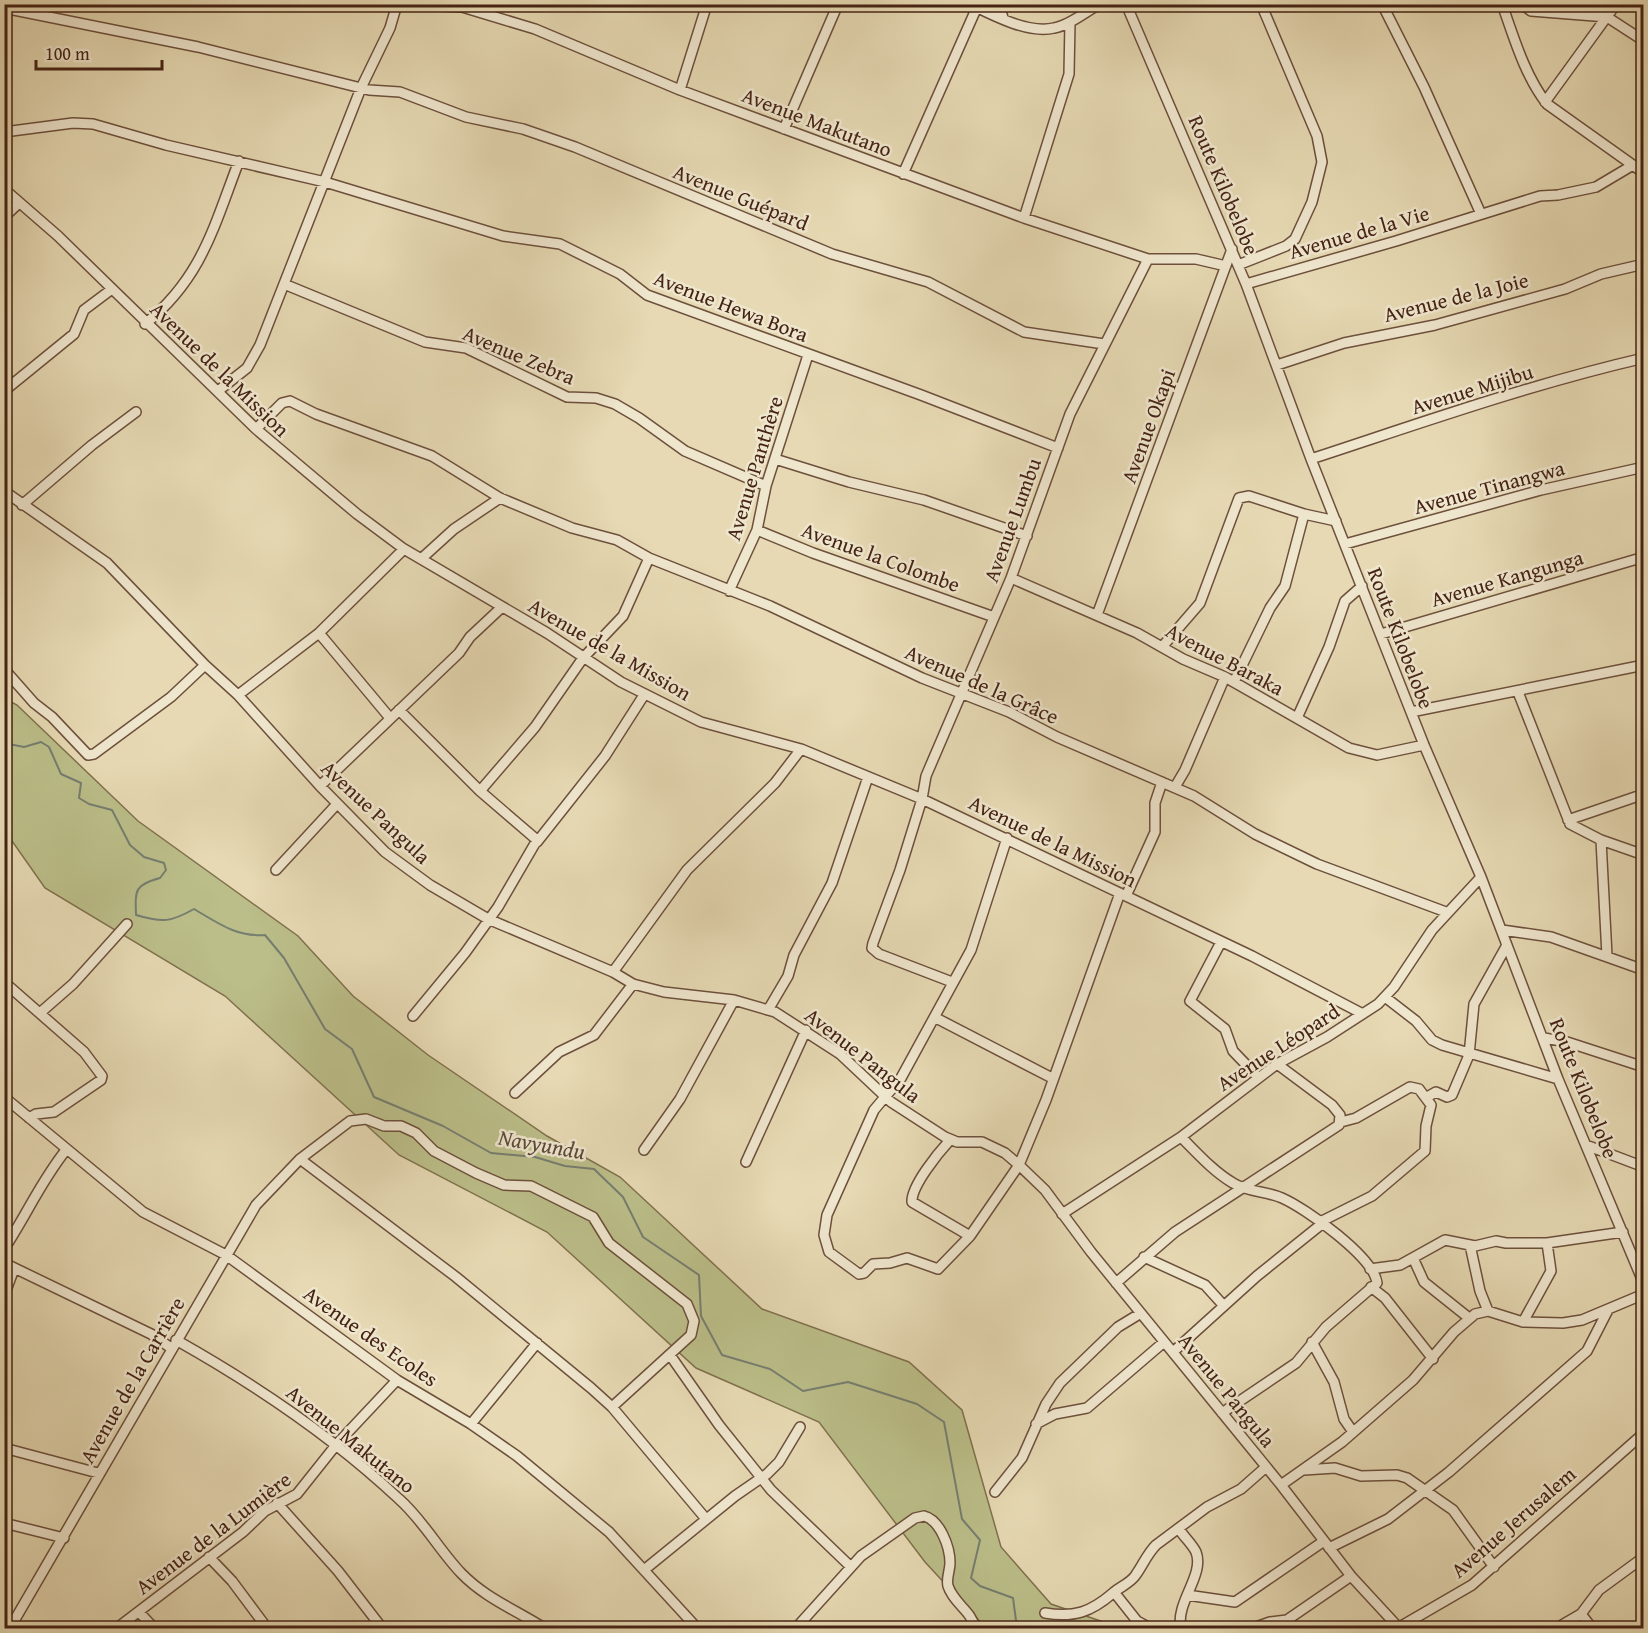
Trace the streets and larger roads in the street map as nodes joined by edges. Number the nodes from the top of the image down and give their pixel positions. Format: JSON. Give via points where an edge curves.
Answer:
{"nodes":[{"id":1,"x":398,"y":4,"type":"edge"},
{"id":2,"x":707,"y":4,"type":"edge"},
{"id":3,"x":838,"y":4,"type":"edge"},
{"id":4,"x":999,"y":4,"type":"edge"},
{"id":5,"x":1101,"y":4,"type":"edge"},
{"id":6,"x":1126,"y":4,"type":"edge"},
{"id":7,"x":1261,"y":4,"type":"edge"},
{"id":8,"x":1382,"y":4,"type":"edge"},
{"id":9,"x":1502,"y":4,"type":"edge"},
{"id":10,"x":1522,"y":4,"type":"edge"},
{"id":11,"x":1616,"y":4,"type":"edge"},
{"id":12,"x":463,"y":6,"type":"edge"},
{"id":13,"x":974,"y":6,"type":"edge"},
{"id":14,"x":4,"y":8,"type":"edge"},
{"id":15,"x":1607,"y":17,"type":"junction"},
{"id":16,"x":1003,"y":18,"type":"junction"},
{"id":17,"x":1070,"y":22,"type":"junction"},
{"id":18,"x":1644,"y":41,"type":"edge"},
{"id":19,"x":361,"y":88,"type":"junction"},
{"id":20,"x":680,"y":90,"type":"junction"},
{"id":21,"x":1545,"y":102,"type":"junction"},
{"id":22,"x":784,"y":129,"type":"junction"},
{"id":23,"x":4,"y":132,"type":"edge"},
{"id":24,"x":239,"y":161,"type":"junction"},
{"id":25,"x":1633,"y":165,"type":"junction"},
{"id":26,"x":1644,"y":173,"type":"edge"},
{"id":27,"x":903,"y":174,"type":"junction"},
{"id":28,"x":325,"y":182,"type":"junction"},
{"id":29,"x":4,"y":189,"type":"edge"},
{"id":30,"x":19,"y":203,"type":"junction"},
{"id":31,"x":1481,"y":214,"type":"junction"},
{"id":32,"x":4,"y":217,"type":"edge"},
{"id":33,"x":1024,"y":218,"type":"junction"},
{"id":34,"x":1232,"y":249,"type":"junction"},
{"id":35,"x":1148,"y":259,"type":"junction"},
{"id":36,"x":1644,"y":264,"type":"edge"},
{"id":37,"x":1239,"y":265,"type":"junction"},
{"id":38,"x":1226,"y":266,"type":"junction"},
{"id":39,"x":284,"y":284,"type":"junction"},
{"id":40,"x":1246,"y":284,"type":"junction"},
{"id":41,"x":112,"y":289,"type":"junction"},
{"id":42,"x":145,"y":324,"type":"junction"},
{"id":43,"x":1104,"y":344,"type":"junction"},
{"id":44,"x":808,"y":355,"type":"junction"},
{"id":45,"x":1644,"y":358,"type":"edge"},
{"id":46,"x":1277,"y":365,"type":"junction"},
{"id":47,"x":4,"y":391,"type":"edge"},
{"id":48,"x":218,"y":391,"type":"junction"},
{"id":49,"x":136,"y":412,"type":"dead end"},
{"id":50,"x":256,"y":429,"type":"junction"},
{"id":51,"x":1058,"y":448,"type":"junction"},
{"id":52,"x":775,"y":459,"type":"junction"},
{"id":53,"x":1311,"y":459,"type":"junction"},
{"id":54,"x":1644,"y":467,"type":"edge"},
{"id":55,"x":766,"y":486,"type":"junction"},
{"id":56,"x":4,"y":491,"type":"edge"},
{"id":57,"x":500,"y":498,"type":"junction"},
{"id":58,"x":22,"y":505,"type":"junction"},
{"id":59,"x":1304,"y":514,"type":"junction"},
{"id":60,"x":1336,"y":521,"type":"junction"},
{"id":61,"x":757,"y":530,"type":"junction"},
{"id":62,"x":1027,"y":536,"type":"junction"},
{"id":63,"x":1345,"y":544,"type":"junction"},
{"id":64,"x":404,"y":549,"type":"junction"},
{"id":65,"x":1644,"y":557,"type":"edge"},
{"id":66,"x":649,"y":558,"type":"junction"},
{"id":67,"x":421,"y":559,"type":"junction"},
{"id":68,"x":1011,"y":578,"type":"junction"},
{"id":69,"x":1362,"y":586,"type":"junction"},
{"id":70,"x":729,"y":591,"type":"junction"},
{"id":71,"x":502,"y":607,"type":"junction"},
{"id":72,"x":1097,"y":615,"type":"junction"},
{"id":73,"x":994,"y":617,"type":"junction"},
{"id":74,"x":319,"y":633,"type":"junction"},
{"id":75,"x":1381,"y":634,"type":"junction"},
{"id":76,"x":1162,"y":647,"type":"junction"},
{"id":77,"x":584,"y":658,"type":"junction"},
{"id":78,"x":205,"y":665,"type":"junction"},
{"id":79,"x":1644,"y":665,"type":"edge"},
{"id":80,"x":4,"y":669,"type":"edge"},
{"id":81,"x":1230,"y":680,"type":"junction"},
{"id":82,"x":1518,"y":692,"type":"junction"},
{"id":83,"x":962,"y":694,"type":"junction"},
{"id":84,"x":238,"y":695,"type":"junction"},
{"id":85,"x":644,"y":695,"type":"junction"},
{"id":86,"x":399,"y":710,"type":"junction"},
{"id":87,"x":1411,"y":712,"type":"junction"},
{"id":88,"x":390,"y":718,"type":"junction"},
{"id":89,"x":1297,"y":718,"type":"junction"},
{"id":90,"x":1424,"y":745,"type":"junction"},
{"id":91,"x":801,"y":749,"type":"junction"},
{"id":92,"x":868,"y":777,"type":"junction"},
{"id":93,"x":1162,"y":782,"type":"junction"},
{"id":94,"x":320,"y":786,"type":"junction"},
{"id":95,"x":1174,"y":787,"type":"junction"},
{"id":96,"x":480,"y":790,"type":"junction"},
{"id":97,"x":1644,"y":794,"type":"edge"},
{"id":98,"x":922,"y":799,"type":"junction"},
{"id":99,"x":337,"y":804,"type":"junction"},
{"id":100,"x":1568,"y":820,"type":"junction"},
{"id":101,"x":1007,"y":838,"type":"junction"},
{"id":102,"x":1601,"y":840,"type":"junction"},
{"id":103,"x":537,"y":842,"type":"junction"},
{"id":104,"x":1644,"y":855,"type":"edge"},
{"id":105,"x":276,"y":870,"type":"dead end"},
{"id":106,"x":1481,"y":877,"type":"junction"},
{"id":107,"x":1123,"y":895,"type":"junction"},
{"id":108,"x":1446,"y":912,"type":"junction"},
{"id":109,"x":488,"y":919,"type":"junction"},
{"id":110,"x":127,"y":924,"type":"dead end"},
{"id":111,"x":1502,"y":930,"type":"junction"},
{"id":112,"x":1221,"y":942,"type":"junction"},
{"id":113,"x":1507,"y":945,"type":"junction"},
{"id":114,"x":1607,"y":956,"type":"junction"},
{"id":115,"x":1644,"y":970,"type":"edge"},
{"id":116,"x":613,"y":972,"type":"junction"},
{"id":117,"x":4,"y":982,"type":"edge"},
{"id":118,"x":952,"y":982,"type":"junction"},
{"id":119,"x":633,"y":984,"type":"junction"},
{"id":120,"x":1385,"y":997,"type":"junction"},
{"id":121,"x":734,"y":1000,"type":"junction"},
{"id":122,"x":768,"y":1010,"type":"junction"},
{"id":123,"x":41,"y":1012,"type":"junction"},
{"id":124,"x":1361,"y":1013,"type":"junction"},
{"id":125,"x":413,"y":1016,"type":"dead end"},
{"id":126,"x":936,"y":1018,"type":"junction"},
{"id":127,"x":806,"y":1030,"type":"junction"},
{"id":128,"x":1545,"y":1038,"type":"junction"},
{"id":129,"x":1469,"y":1055,"type":"junction"},
{"id":130,"x":1277,"y":1064,"type":"junction"},
{"id":131,"x":1644,"y":1068,"type":"edge"},
{"id":132,"x":1258,"y":1077,"type":"junction"},
{"id":133,"x":1052,"y":1078,"type":"junction"},
{"id":134,"x":1558,"y":1079,"type":"junction"},
{"id":135,"x":515,"y":1093,"type":"dead end"},
{"id":136,"x":884,"y":1096,"type":"junction"},
{"id":137,"x":4,"y":1097,"type":"edge"},
{"id":138,"x":1427,"y":1097,"type":"junction"},
{"id":139,"x":29,"y":1118,"type":"junction"},
{"id":140,"x":1341,"y":1122,"type":"junction"},
{"id":141,"x":1181,"y":1137,"type":"junction"},
{"id":142,"x":950,"y":1140,"type":"junction"},
{"id":143,"x":1586,"y":1145,"type":"junction"},
{"id":144,"x":66,"y":1150,"type":"junction"},
{"id":145,"x":644,"y":1150,"type":"dead end"},
{"id":146,"x":300,"y":1159,"type":"junction"},
{"id":147,"x":746,"y":1162,"type":"dead end"},
{"id":148,"x":1019,"y":1165,"type":"junction"},
{"id":149,"x":1644,"y":1167,"type":"edge"},
{"id":150,"x":1242,"y":1188,"type":"junction"},
{"id":151,"x":1062,"y":1214,"type":"junction"},
{"id":152,"x":1322,"y":1222,"type":"junction"},
{"id":153,"x":1623,"y":1232,"type":"junction"},
{"id":154,"x":970,"y":1236,"type":"junction"},
{"id":155,"x":1547,"y":1243,"type":"junction"},
{"id":156,"x":1470,"y":1245,"type":"junction"},
{"id":157,"x":4,"y":1250,"type":"edge"},
{"id":158,"x":226,"y":1255,"type":"junction"},
{"id":159,"x":1144,"y":1257,"type":"junction"},
{"id":160,"x":1414,"y":1260,"type":"junction"},
{"id":161,"x":4,"y":1263,"type":"edge"},
{"id":162,"x":14,"y":1269,"type":"junction"},
{"id":163,"x":1370,"y":1269,"type":"junction"},
{"id":164,"x":1116,"y":1283,"type":"junction"},
{"id":165,"x":1644,"y":1284,"type":"edge"},
{"id":166,"x":1371,"y":1287,"type":"junction"},
{"id":167,"x":1644,"y":1294,"type":"edge"},
{"id":168,"x":4,"y":1296,"type":"edge"},
{"id":169,"x":1224,"y":1306,"type":"junction"},
{"id":170,"x":1608,"y":1310,"type":"junction"},
{"id":171,"x":1488,"y":1311,"type":"junction"},
{"id":172,"x":1142,"y":1313,"type":"junction"},
{"id":173,"x":1469,"y":1318,"type":"junction"},
{"id":174,"x":1523,"y":1322,"type":"junction"},
{"id":175,"x":1164,"y":1342,"type":"junction"},
{"id":176,"x":1311,"y":1342,"type":"junction"},
{"id":177,"x":537,"y":1343,"type":"junction"},
{"id":178,"x":173,"y":1344,"type":"junction"},
{"id":179,"x":1173,"y":1352,"type":"junction"},
{"id":180,"x":670,"y":1355,"type":"junction"},
{"id":181,"x":1433,"y":1359,"type":"junction"},
{"id":182,"x":397,"y":1380,"type":"junction"},
{"id":183,"x":612,"y":1407,"type":"junction"},
{"id":184,"x":1222,"y":1413,"type":"junction"},
{"id":185,"x":471,"y":1424,"type":"junction"},
{"id":186,"x":1036,"y":1424,"type":"junction"},
{"id":187,"x":800,"y":1427,"type":"dead end"},
{"id":188,"x":1353,"y":1432,"type":"junction"},
{"id":189,"x":1644,"y":1433,"type":"edge"},
{"id":190,"x":336,"y":1445,"type":"junction"},
{"id":191,"x":4,"y":1448,"type":"edge"},
{"id":192,"x":1266,"y":1467,"type":"junction"},
{"id":193,"x":1302,"y":1470,"type":"junction"},
{"id":194,"x":98,"y":1473,"type":"junction"},
{"id":195,"x":760,"y":1477,"type":"junction"},
{"id":196,"x":1281,"y":1485,"type":"junction"},
{"id":197,"x":1424,"y":1491,"type":"junction"},
{"id":198,"x":995,"y":1492,"type":"dead end"},
{"id":199,"x":277,"y":1503,"type":"junction"},
{"id":200,"x":706,"y":1519,"type":"junction"},
{"id":201,"x":4,"y":1523,"type":"edge"},
{"id":202,"x":1179,"y":1529,"type":"junction"},
{"id":203,"x":64,"y":1538,"type":"junction"},
{"id":204,"x":1326,"y":1545,"type":"junction"},
{"id":205,"x":209,"y":1557,"type":"junction"},
{"id":206,"x":1644,"y":1557,"type":"edge"},
{"id":207,"x":851,"y":1567,"type":"junction"},
{"id":208,"x":1494,"y":1567,"type":"junction"},
{"id":209,"x":644,"y":1570,"type":"junction"},
{"id":210,"x":1351,"y":1576,"type":"junction"},
{"id":211,"x":1114,"y":1592,"type":"junction"},
{"id":212,"x":1187,"y":1595,"type":"junction"},
{"id":213,"x":139,"y":1612,"type":"junction"},
{"id":214,"x":1045,"y":1613,"type":"dead end"},
{"id":215,"x":1581,"y":1614,"type":"junction"},
{"id":216,"x":1399,"y":1628,"type":"edge"},
{"id":217,"x":10,"y":1629,"type":"edge"},
{"id":218,"x":117,"y":1629,"type":"edge"},
{"id":219,"x":154,"y":1629,"type":"edge"},
{"id":220,"x":267,"y":1629,"type":"edge"},
{"id":221,"x":382,"y":1629,"type":"edge"},
{"id":222,"x":544,"y":1629,"type":"edge"},
{"id":223,"x":698,"y":1629,"type":"edge"},
{"id":224,"x":796,"y":1629,"type":"edge"},
{"id":225,"x":975,"y":1629,"type":"edge"},
{"id":226,"x":1150,"y":1629,"type":"edge"},
{"id":227,"x":1181,"y":1629,"type":"edge"},
{"id":228,"x":1253,"y":1629,"type":"edge"},
{"id":229,"x":1557,"y":1629,"type":"edge"},
{"id":230,"x":1592,"y":1629,"type":"edge"}],
"edges":[{"from":1,"to":12,"type":"street","name":"Avenue Makutano"},
{"from":1,"to":19,"type":"street"},
{"from":2,"to":20,"type":"street"},
{"from":3,"to":22,"type":"street"},
{"from":4,"to":16,"type":"street"},
{"from":5,"to":17,"type":"street"},
{"from":6,"to":34,"type":"street","name":"Route Kilobelobe"},
{"from":7,"to":37,"type":"street","via":[[1317,136],[1321,173],[1295,239]]},
{"from":8,"to":31,"type":"street"},
{"from":9,"to":21,"type":"street","via":[[1518,50]]},
{"from":10,"to":15,"type":"street","via":[[1531,11]]},
{"from":11,"to":15,"type":"street"},
{"from":12,"to":20,"type":"street","name":"Avenue Makutano","via":[[535,29]]},
{"from":13,"to":16,"type":"street"},
{"from":13,"to":27,"type":"street"},
{"from":14,"to":19,"type":"street","name":"Avenue Guépard","via":[[198,47]]},
{"from":15,"to":18,"type":"street"},
{"from":15,"to":21,"type":"street"},
{"from":16,"to":17,"type":"street","via":[[1044,29]]},
{"from":17,"to":33,"type":"street","via":[[1069,74]]},
{"from":19,"to":28,"type":"street"},
{"from":19,"to":43,"type":"street","name":"Avenue Guépard","via":[[400,92],[466,117],[523,129],[575,147],[832,254],[928,282],[1031,334]]},
{"from":20,"to":22,"type":"street","name":"Avenue Makutano"},
{"from":21,"to":25,"type":"street"},
{"from":22,"to":27,"type":"street","name":"Avenue Makutano"},
{"from":23,"to":24,"type":"street","name":"Avenue Hewa Bora","via":[[93,124]]},
{"from":24,"to":28,"type":"street","name":"Avenue Hewa Bora"},
{"from":24,"to":42,"type":"street","via":[[192,274],[178,295]]},
{"from":25,"to":26,"type":"street"},
{"from":25,"to":31,"type":"street","name":"Avenue de la Vie","via":[[1600,185],[1540,196]]},
{"from":27,"to":33,"type":"street","name":"Avenue Makutano"},
{"from":28,"to":39,"type":"street"},
{"from":28,"to":44,"type":"street","name":"Avenue Hewa Bora","via":[[503,236],[560,244],[620,274],[640,292]]},
{"from":29,"to":30,"type":"street","name":"Avenue de la Mission"},
{"from":30,"to":32,"type":"street"},
{"from":30,"to":41,"type":"street","name":"Avenue de la Mission"},
{"from":31,"to":40,"type":"street","name":"Avenue de la Vie"},
{"from":33,"to":35,"type":"street","name":"Avenue Makutano"},
{"from":34,"to":37,"type":"street","name":"Route Kilobelobe"},
{"from":34,"to":38,"type":"street","name":"Avenue Okapi"},
{"from":35,"to":38,"type":"street","name":"Avenue Makutano","via":[[1196,259]]},
{"from":35,"to":43,"type":"street","name":"Avenue Lumbu"},
{"from":36,"to":46,"type":"street","name":"Avenue de la Joie","via":[[1601,274],[1565,290],[1435,325],[1344,343]]},
{"from":37,"to":40,"type":"street","name":"Route Kilobelobe"},
{"from":38,"to":72,"type":"street","name":"Avenue Okapi"},
{"from":39,"to":48,"type":"street","via":[[252,362]]},
{"from":39,"to":55,"type":"street","name":"Avenue Zebra","via":[[425,342],[466,348],[567,397],[596,398],[615,404],[685,451]]},
{"from":40,"to":46,"type":"street","name":"Route Kilobelobe"},
{"from":41,"to":42,"type":"street","name":"Avenue de la Mission"},
{"from":41,"to":47,"type":"street","via":[[84,310],[74,334]]},
{"from":42,"to":48,"type":"street","name":"Avenue de la Mission"},
{"from":43,"to":51,"type":"street","name":"Avenue Lumbu"},
{"from":44,"to":51,"type":"street","name":"Avenue Hewa Bora"},
{"from":44,"to":52,"type":"street","name":"Avenue Panthère"},
{"from":45,"to":53,"type":"street","name":"Avenue Mijibu","via":[[1496,398]]},
{"from":46,"to":53,"type":"street","name":"Route Kilobelobe"},
{"from":48,"to":50,"type":"street","name":"Avenue de la Mission"},
{"from":49,"to":58,"type":"street"},
{"from":50,"to":57,"type":"street","name":"Avenue de la Grâce","via":[[282,403],[292,402],[432,456]]},
{"from":50,"to":64,"type":"street","name":"Avenue de la Mission","via":[[340,501]]},
{"from":51,"to":62,"type":"street","name":"Avenue Lumbu"},
{"from":52,"to":55,"type":"street","name":"Avenue Panthère"},
{"from":52,"to":62,"type":"street","via":[[924,500]]},
{"from":53,"to":60,"type":"street","name":"Route Kilobelobe"},
{"from":54,"to":63,"type":"street","name":"Avenue Tinangwa","via":[[1541,490]]},
{"from":55,"to":61,"type":"street","name":"Avenue Panthère"},
{"from":56,"to":58,"type":"street","name":"Avenue Pangula"},
{"from":57,"to":66,"type":"street","name":"Avenue de la Grâce","via":[[572,528],[617,540]]},
{"from":57,"to":67,"type":"street","via":[[454,529]]},
{"from":58,"to":78,"type":"street","name":"Avenue Pangula","via":[[107,563]]},
{"from":59,"to":60,"type":"street"},
{"from":59,"to":76,"type":"street","via":[[1249,496],[1239,498],[1200,603]]},
{"from":59,"to":81,"type":"street","via":[[1285,586]]},
{"from":60,"to":63,"type":"street","name":"Route Kilobelobe"},
{"from":61,"to":70,"type":"street","name":"Avenue Panthère"},
{"from":61,"to":73,"type":"street","name":"Avenue la Colombe"},
{"from":62,"to":68,"type":"street","name":"Avenue Lumbu"},
{"from":63,"to":69,"type":"street","name":"Route Kilobelobe"},
{"from":64,"to":67,"type":"street","name":"Avenue de la Mission"},
{"from":64,"to":74,"type":"street"},
{"from":65,"to":75,"type":"street","name":"Avenue Kangunga"},
{"from":66,"to":70,"type":"street","name":"Avenue de la Grâce"},
{"from":66,"to":77,"type":"street","via":[[623,616]]},
{"from":67,"to":71,"type":"street","name":"Avenue de la Mission"},
{"from":68,"to":72,"type":"street","name":"Avenue Baraka"},
{"from":68,"to":73,"type":"street","name":"Avenue Lumbu"},
{"from":69,"to":75,"type":"street","name":"Route Kilobelobe"},
{"from":69,"to":89,"type":"street","via":[[1345,601]]},
{"from":70,"to":83,"type":"street","name":"Avenue de la Grâce"},
{"from":71,"to":77,"type":"street","name":"Avenue de la Mission"},
{"from":71,"to":86,"type":"street"},
{"from":72,"to":76,"type":"street","name":"Avenue Baraka"},
{"from":73,"to":83,"type":"street","name":"Avenue Lumbu"},
{"from":74,"to":84,"type":"street"},
{"from":74,"to":88,"type":"street"},
{"from":75,"to":87,"type":"street","name":"Route Kilobelobe"},
{"from":76,"to":81,"type":"street","name":"Avenue Baraka"},
{"from":77,"to":85,"type":"street","name":"Avenue de la Mission"},
{"from":77,"to":96,"type":"street","via":[[535,727]]},
{"from":78,"to":80,"type":"street","via":[[135,724],[88,755]]},
{"from":78,"to":84,"type":"street","name":"Avenue Pangula"},
{"from":79,"to":82,"type":"street"},
{"from":81,"to":89,"type":"street","name":"Avenue Baraka"},
{"from":81,"to":95,"type":"street"},
{"from":82,"to":87,"type":"street"},
{"from":82,"to":100,"type":"street"},
{"from":83,"to":93,"type":"street","name":"Avenue de la Grâce"},
{"from":83,"to":98,"type":"street","name":"Avenue Lumbu","via":[[926,776]]},
{"from":84,"to":94,"type":"street","name":"Avenue Pangula"},
{"from":85,"to":91,"type":"street","name":"Avenue de la Mission","via":[[701,722]]},
{"from":85,"to":103,"type":"street","via":[[605,756]]},
{"from":86,"to":88,"type":"street"},
{"from":86,"to":96,"type":"street"},
{"from":87,"to":90,"type":"street","name":"Route Kilobelobe"},
{"from":88,"to":94,"type":"street"},
{"from":89,"to":90,"type":"street","name":"Avenue Baraka","via":[[1349,748],[1368,754],[1387,754]]},
{"from":90,"to":106,"type":"street","name":"Route Kilobelobe"},
{"from":91,"to":92,"type":"street","name":"Avenue de la Mission"},
{"from":91,"to":116,"type":"street","via":[[769,790],[687,870]]},
{"from":92,"to":98,"type":"street","name":"Avenue de la Mission"},
{"from":92,"to":122,"type":"street","via":[[832,883],[794,956],[789,976]]},
{"from":93,"to":95,"type":"street","name":"Avenue de la Grâce"},
{"from":93,"to":107,"type":"street","via":[[1155,803],[1155,832]]},
{"from":94,"to":99,"type":"street","name":"Avenue Pangula"},
{"from":95,"to":108,"type":"street","name":"Avenue de la Grâce","via":[[1317,864]]},
{"from":96,"to":103,"type":"street"},
{"from":97,"to":100,"type":"street"},
{"from":98,"to":101,"type":"street","name":"Avenue de la Mission"},
{"from":98,"to":118,"type":"street","name":"Avenue Lumbu","via":[[872,948]]},
{"from":99,"to":105,"type":"street"},
{"from":99,"to":109,"type":"street","name":"Avenue Pangula","via":[[414,875]]},
{"from":100,"to":102,"type":"street","via":[[1572,826]]},
{"from":101,"to":107,"type":"street","name":"Avenue de la Mission"},
{"from":101,"to":118,"type":"street","via":[[973,946]]},
{"from":102,"to":104,"type":"street"},
{"from":102,"to":114,"type":"street"},
{"from":103,"to":109,"type":"street"},
{"from":106,"to":108,"type":"street","name":"Avenue Léopard"},
{"from":106,"to":111,"type":"street","name":"Route Kilobelobe"},
{"from":107,"to":112,"type":"street","name":"Avenue de la Mission"},
{"from":107,"to":133,"type":"street"},
{"from":108,"to":120,"type":"street","name":"Avenue Léopard"},
{"from":109,"to":116,"type":"street","name":"Avenue Pangula"},
{"from":109,"to":125,"type":"street"},
{"from":110,"to":123,"type":"street","via":[[73,984]]},
{"from":111,"to":113,"type":"street","name":"Route Kilobelobe"},
{"from":111,"to":114,"type":"street","via":[[1542,935]]},
{"from":112,"to":124,"type":"street","name":"Avenue de la Mission"},
{"from":112,"to":132,"type":"street","via":[[1190,1002],[1225,1029],[1233,1051]]},
{"from":113,"to":128,"type":"street","name":"Route Kilobelobe"},
{"from":113,"to":129,"type":"street","via":[[1474,1004]]},
{"from":114,"to":115,"type":"street"},
{"from":116,"to":119,"type":"street","name":"Avenue Pangula"},
{"from":117,"to":123,"type":"street"},
{"from":118,"to":126,"type":"street"},
{"from":119,"to":121,"type":"street","name":"Avenue Pangula","via":[[670,993]]},
{"from":119,"to":135,"type":"street","via":[[594,1035],[560,1052]]},
{"from":120,"to":124,"type":"street","name":"Avenue Léopard"},
{"from":120,"to":129,"type":"street","via":[[1416,1021],[1432,1041]]},
{"from":121,"to":122,"type":"street","name":"Avenue Pangula"},
{"from":121,"to":145,"type":"street","via":[[685,1091]]},
{"from":122,"to":127,"type":"street","name":"Avenue Pangula"},
{"from":123,"to":139,"type":"street","via":[[84,1052],[103,1077],[54,1112]]},
{"from":124,"to":130,"type":"street","name":"Avenue Léopard","via":[[1334,1033]]},
{"from":126,"to":133,"type":"street"},
{"from":126,"to":136,"type":"street","via":[[902,1078]]},
{"from":127,"to":136,"type":"street","name":"Avenue Pangula","via":[[854,1066]]},
{"from":127,"to":147,"type":"street"},
{"from":128,"to":131,"type":"street"},
{"from":128,"to":134,"type":"street","name":"Route Kilobelobe"},
{"from":129,"to":134,"type":"street"},
{"from":129,"to":138,"type":"street","via":[[1450,1097],[1436,1092]]},
{"from":130,"to":132,"type":"street","name":"Avenue Léopard"},
{"from":130,"to":140,"type":"street","via":[[1332,1105]]},
{"from":132,"to":141,"type":"street","name":"Avenue Léopard"},
{"from":133,"to":148,"type":"street"},
{"from":134,"to":143,"type":"street","name":"Route Kilobelobe"},
{"from":136,"to":142,"type":"street","name":"Avenue Pangula"},
{"from":136,"to":154,"type":"street","via":[[868,1121],[829,1209],[824,1228],[829,1252],[859,1274],[873,1264],[905,1258],[938,1269]]},
{"from":137,"to":139,"type":"street","name":"Avenue des Ecoles"},
{"from":138,"to":140,"type":"street","via":[[1419,1089],[1406,1088],[1356,1118]]},
{"from":138,"to":152,"type":"street","via":[[1431,1105],[1425,1151],[1372,1196]]},
{"from":139,"to":144,"type":"street","name":"Avenue des Ecoles"},
{"from":140,"to":150,"type":"street"},
{"from":141,"to":150,"type":"street"},
{"from":141,"to":151,"type":"street","name":"Avenue Léopard"},
{"from":142,"to":148,"type":"street","name":"Avenue Pangula","via":[[982,1142]]},
{"from":142,"to":154,"type":"street","via":[[912,1195],[912,1202]]},
{"from":143,"to":149,"type":"street"},
{"from":143,"to":153,"type":"street","name":"Route Kilobelobe"},
{"from":144,"to":157,"type":"street","via":[[40,1184]]},
{"from":144,"to":158,"type":"street","name":"Avenue des Ecoles","via":[[143,1212]]},
{"from":146,"to":158,"type":"street","name":"Avenue de la Carrière","via":[[256,1205]]},
{"from":146,"to":177,"type":"street","via":[[448,1270]]},
{"from":146,"to":180,"type":"street","name":"Avenue de la Carrière","via":[[350,1121],[366,1119],[384,1126],[401,1126],[476,1173],[504,1185],[531,1186],[584,1211],[617,1250],[687,1304],[694,1321],[691,1335]]},
{"from":148,"to":151,"type":"street","name":"Avenue Pangula","via":[[1040,1184]]},
{"from":148,"to":154,"type":"street"},
{"from":150,"to":152,"type":"street","via":[[1282,1198]]},
{"from":150,"to":159,"type":"street"},
{"from":151,"to":164,"type":"street","name":"Avenue Pangula"},
{"from":152,"to":163,"type":"street"},
{"from":152,"to":169,"type":"street"},
{"from":153,"to":155,"type":"street"},
{"from":153,"to":165,"type":"street","name":"Route Kilobelobe"},
{"from":155,"to":156,"type":"street","via":[[1496,1241]]},
{"from":155,"to":174,"type":"street","via":[[1551,1271]]},
{"from":156,"to":160,"type":"street","via":[[1451,1240],[1439,1242]]},
{"from":156,"to":171,"type":"street"},
{"from":158,"to":178,"type":"street","name":"Avenue de la Carrière"},
{"from":158,"to":182,"type":"street","name":"Avenue des Ecoles"},
{"from":159,"to":164,"type":"street"},
{"from":159,"to":169,"type":"street","via":[[1205,1285]]},
{"from":160,"to":163,"type":"street","via":[[1394,1268]]},
{"from":160,"to":173,"type":"street","via":[[1424,1282]]},
{"from":161,"to":162,"type":"street","name":"Avenue Makutano"},
{"from":162,"to":168,"type":"street"},
{"from":162,"to":178,"type":"street","name":"Avenue Makutano"},
{"from":163,"to":166,"type":"street","via":[[1377,1283]]},
{"from":164,"to":172,"type":"street","name":"Avenue Pangula"},
{"from":166,"to":176,"type":"street"},
{"from":166,"to":181,"type":"street","via":[[1385,1298]]},
{"from":167,"to":170,"type":"street"},
{"from":169,"to":179,"type":"street"},
{"from":170,"to":174,"type":"street","via":[[1563,1323]]},
{"from":170,"to":197,"type":"street","via":[[1582,1356]]},
{"from":171,"to":173,"type":"street"},
{"from":171,"to":174,"type":"street"},
{"from":172,"to":175,"type":"street","name":"Avenue Pangula"},
{"from":172,"to":186,"type":"street","via":[[1118,1328],[1060,1383]]},
{"from":173,"to":181,"type":"street"},
{"from":175,"to":179,"type":"street","name":"Avenue Pangula"},
{"from":175,"to":186,"type":"street","via":[[1087,1408],[1055,1414]]},
{"from":176,"to":184,"type":"street","via":[[1296,1363]]},
{"from":176,"to":188,"type":"street","via":[[1334,1382],[1344,1419]]},
{"from":177,"to":183,"type":"street"},
{"from":177,"to":185,"type":"street"},
{"from":178,"to":190,"type":"street","name":"Avenue Makutano","via":[[260,1388]]},
{"from":178,"to":194,"type":"street","name":"Avenue de la Carrière"},
{"from":179,"to":184,"type":"street","name":"Avenue Pangula"},
{"from":180,"to":183,"type":"street","name":"Avenue de la Carrière"},
{"from":180,"to":195,"type":"street"},
{"from":181,"to":188,"type":"street"},
{"from":182,"to":185,"type":"street","name":"Avenue des Ecoles"},
{"from":182,"to":190,"type":"street","name":"Avenue de la Lumière"},
{"from":183,"to":200,"type":"street"},
{"from":184,"to":192,"type":"street","name":"Avenue Pangula"},
{"from":185,"to":209,"type":"street","name":"Avenue des Ecoles","via":[[585,1510]]},
{"from":186,"to":198,"type":"street","via":[[1022,1458]]},
{"from":187,"to":195,"type":"street","via":[[779,1462]]},
{"from":188,"to":193,"type":"street"},
{"from":189,"to":208,"type":"street","name":"Avenue Jerusalem"},
{"from":190,"to":199,"type":"street","name":"Avenue de la Lumière","via":[[302,1490]]},
{"from":190,"to":222,"type":"street","name":"Avenue Makutano","via":[[401,1500],[474,1585]]},
{"from":191,"to":194,"type":"street"},
{"from":192,"to":196,"type":"street","name":"Avenue Pangula"},
{"from":192,"to":202,"type":"street","via":[[1241,1489],[1207,1507]]},
{"from":193,"to":196,"type":"street"},
{"from":193,"to":197,"type":"street","via":[[1335,1468],[1361,1476],[1397,1475]]},
{"from":194,"to":203,"type":"street","name":"Avenue de la Carrière"},
{"from":195,"to":200,"type":"street"},
{"from":195,"to":207,"type":"street"},
{"from":196,"to":204,"type":"street","name":"Avenue Pangula"},
{"from":197,"to":204,"type":"street","via":[[1388,1519]]},
{"from":197,"to":208,"type":"street","via":[[1453,1510]]},
{"from":199,"to":205,"type":"street","name":"Avenue de la Lumière"},
{"from":199,"to":221,"type":"street","via":[[338,1571]]},
{"from":200,"to":209,"type":"street"},
{"from":201,"to":203,"type":"street"},
{"from":202,"to":211,"type":"street","via":[[1156,1545],[1132,1580]]},
{"from":202,"to":212,"type":"street","via":[[1196,1553],[1196,1568]]},
{"from":203,"to":217,"type":"street","name":"Avenue de la Carrière"},
{"from":204,"to":210,"type":"street","name":"Avenue Pangula"},
{"from":204,"to":212,"type":"street","via":[[1235,1602]]},
{"from":205,"to":213,"type":"street","name":"Avenue de la Lumière"},
{"from":205,"to":220,"type":"street"},
{"from":206,"to":215,"type":"street","via":[[1599,1590]]},
{"from":207,"to":224,"type":"street"},
{"from":207,"to":225,"type":"street","via":[[880,1541],[915,1518],[930,1518],[946,1543],[948,1585],[970,1613]]},
{"from":208,"to":216,"type":"street","name":"Avenue Jerusalem","via":[[1472,1585]]},
{"from":209,"to":223,"type":"street","name":"Avenue des Ecoles"},
{"from":210,"to":216,"type":"street","name":"Avenue Pangula"},
{"from":210,"to":228,"type":"street","via":[[1287,1620]]},
{"from":211,"to":214,"type":"street","via":[[1085,1613]]},
{"from":211,"to":226,"type":"street","via":[[1137,1621]]},
{"from":212,"to":227,"type":"street","via":[[1179,1615]]},
{"from":213,"to":218,"type":"street","name":"Avenue de la Lumière"},
{"from":213,"to":219,"type":"street"},
{"from":215,"to":229,"type":"street"},
{"from":215,"to":230,"type":"street"}]}
